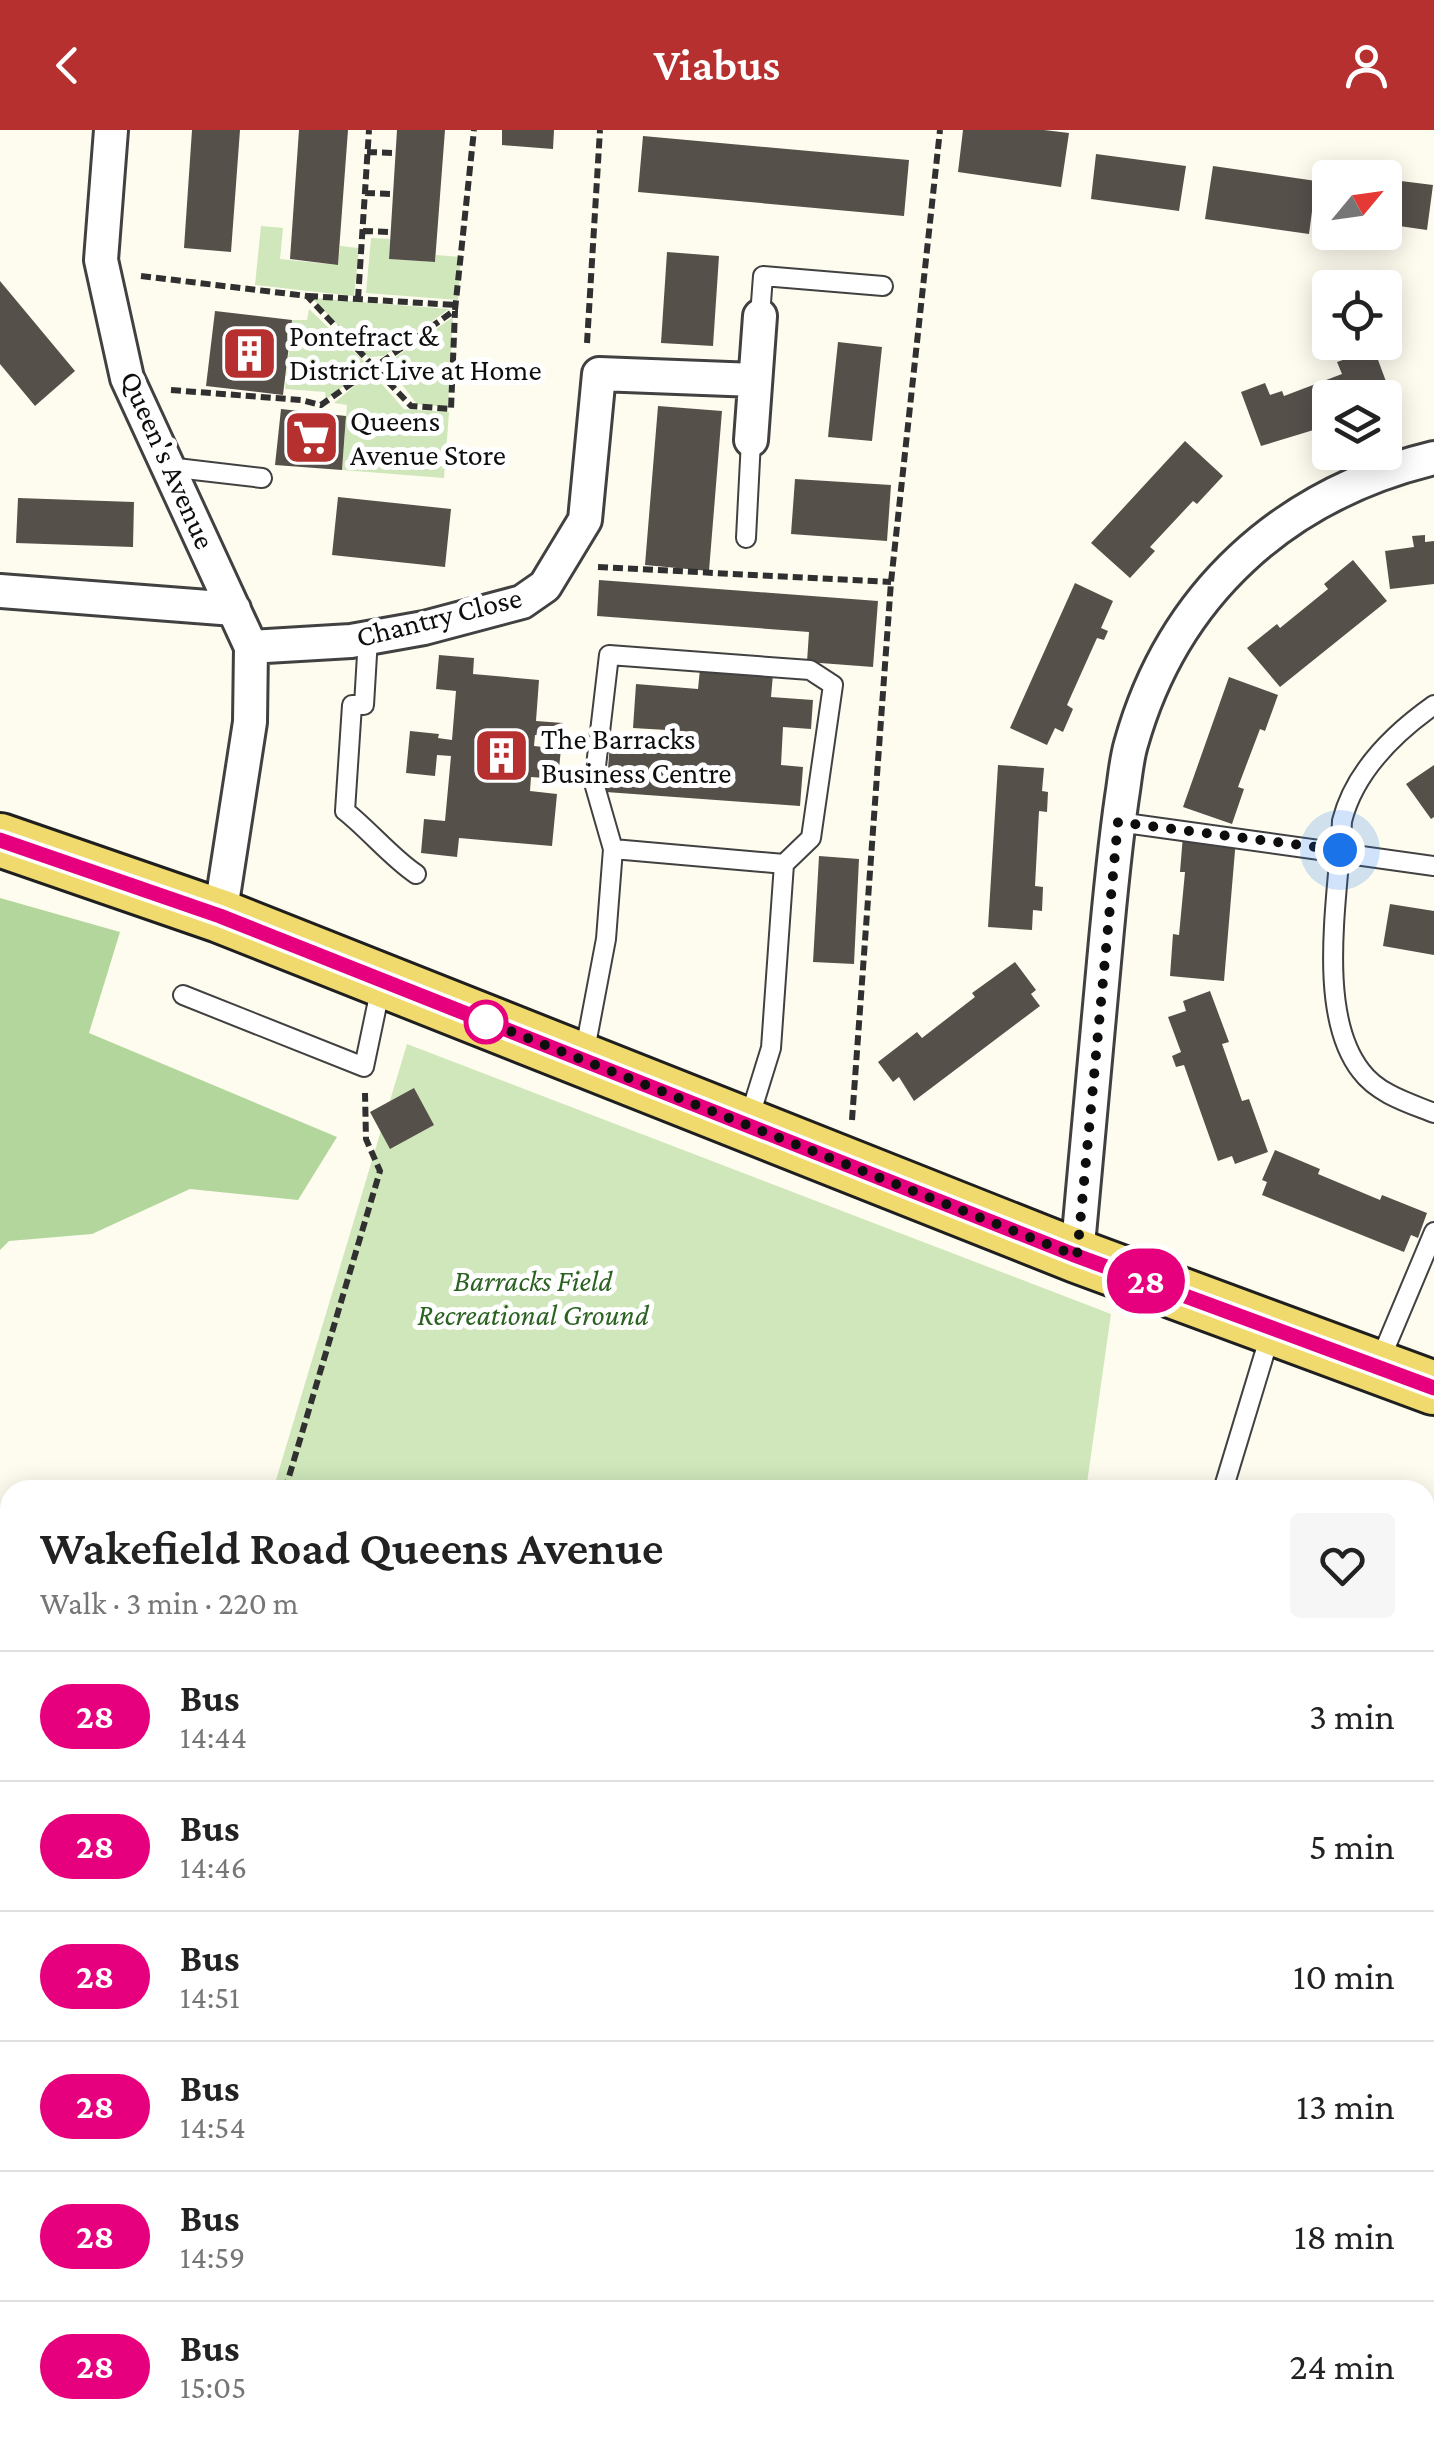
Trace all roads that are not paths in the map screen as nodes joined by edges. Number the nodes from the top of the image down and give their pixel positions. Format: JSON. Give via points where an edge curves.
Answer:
{"nodes":[{"id":1,"x":103,"y":134,"type":"edge"},
{"id":2,"x":882,"y":286,"type":"dead end"},
{"id":3,"x":760,"y":316,"type":"joint"},
{"id":4,"x":755,"y":380,"type":"junction"},
{"id":5,"x":751,"y":440,"type":"joint"},
{"id":6,"x":1434,"y":458,"type":"edge"},
{"id":7,"x":168,"y":467,"type":"junction"},
{"id":8,"x":262,"y":478,"type":"dead end"},
{"id":9,"x":746,"y":538,"type":"dead end"},
{"id":10,"x":0,"y":591,"type":"edge"},
{"id":11,"x":234,"y":608,"type":"junction"},
{"id":12,"x":368,"y":638,"type":"junction"},
{"id":13,"x":251,"y":647,"type":"junction"},
{"id":14,"x":1434,"y":706,"type":"edge"},
{"id":15,"x":1118,"y":822,"type":"junction"},
{"id":16,"x":0,"y":840,"type":"edge"},
{"id":17,"x":612,"y":849,"type":"junction"},
{"id":18,"x":1340,"y":850,"type":"junction"},
{"id":19,"x":784,"y":864,"type":"junction"},
{"id":20,"x":1434,"y":866,"type":"edge"},
{"id":21,"x":416,"y":874,"type":"dead end"},
{"id":22,"x":220,"y":916,"type":"junction"},
{"id":23,"x":382,"y":980,"type":"junction"},
{"id":24,"x":184,"y":995,"type":"dead end"},
{"id":25,"x":583,"y":1060,"type":"junction"},
{"id":26,"x":1434,"y":1113,"type":"edge"},
{"id":27,"x":747,"y":1126,"type":"junction"},
{"id":28,"x":1434,"y":1232,"type":"edge"},
{"id":29,"x":1077,"y":1256,"type":"junction"},
{"id":30,"x":1272,"y":1327,"type":"junction"},
{"id":31,"x":1378,"y":1366,"type":"junction"},
{"id":32,"x":1434,"y":1388,"type":"edge"},
{"id":33,"x":1226,"y":1480,"type":"edge"}],
"edges":[{"from":1,"to":7,"type":"street","name":"Queen's Avenue","via":[[101,260],[127,378]]},
{"from":2,"to":3,"type":"lane","via":[[763,276]]},
{"from":3,"to":4,"type":"street"},
{"from":4,"to":5,"type":"street"},
{"from":4,"to":12,"type":"street","name":"Chantry Close","via":[[599,374],[585,520],[545,586],[522,602]]},
{"from":5,"to":9,"type":"lane"},
{"from":6,"to":15,"type":"street","via":[[1391,468],[1296,513],[1256,543],[1194,610],[1156,677],[1130,746]]},
{"from":7,"to":8,"type":"lane"},
{"from":7,"to":11,"type":"street","name":"Queen's Avenue"},
{"from":10,"to":11,"type":"street"},
{"from":11,"to":13,"type":"street","name":"Queen's Avenue"},
{"from":12,"to":13,"type":"street","name":"Chantry Close"},
{"from":12,"to":21,"type":"lane","via":[[364,705],[352,704],[345,810]]},
{"from":13,"to":22,"type":"street","name":"Queen's Avenue","via":[[250,722]]},
{"from":14,"to":18,"type":"lane","via":[[1355,783]]},
{"from":15,"to":18,"type":"lane"},
{"from":15,"to":29,"type":"street"},
{"from":16,"to":22,"type":"main road"},
{"from":17,"to":19,"type":"lane"},
{"from":17,"to":19,"type":"lane","via":[[594,783],[609,655],[810,670],[833,685],[811,838]]},
{"from":17,"to":25,"type":"lane","via":[[606,939]]},
{"from":18,"to":20,"type":"lane"},
{"from":18,"to":26,"type":"lane","via":[[1332,988],[1348,1052],[1362,1074],[1389,1094]]},
{"from":19,"to":27,"type":"lane","via":[[771,1048]]},
{"from":22,"to":23,"type":"main road"},
{"from":23,"to":24,"type":"lane","via":[[364,1067]]},
{"from":23,"to":25,"type":"main road"},
{"from":25,"to":27,"type":"main road"},
{"from":27,"to":29,"type":"main road"},
{"from":28,"to":31,"type":"lane"},
{"from":29,"to":30,"type":"main road"},
{"from":30,"to":31,"type":"main road"},
{"from":30,"to":33,"type":"lane"},
{"from":31,"to":32,"type":"main road"}]}
